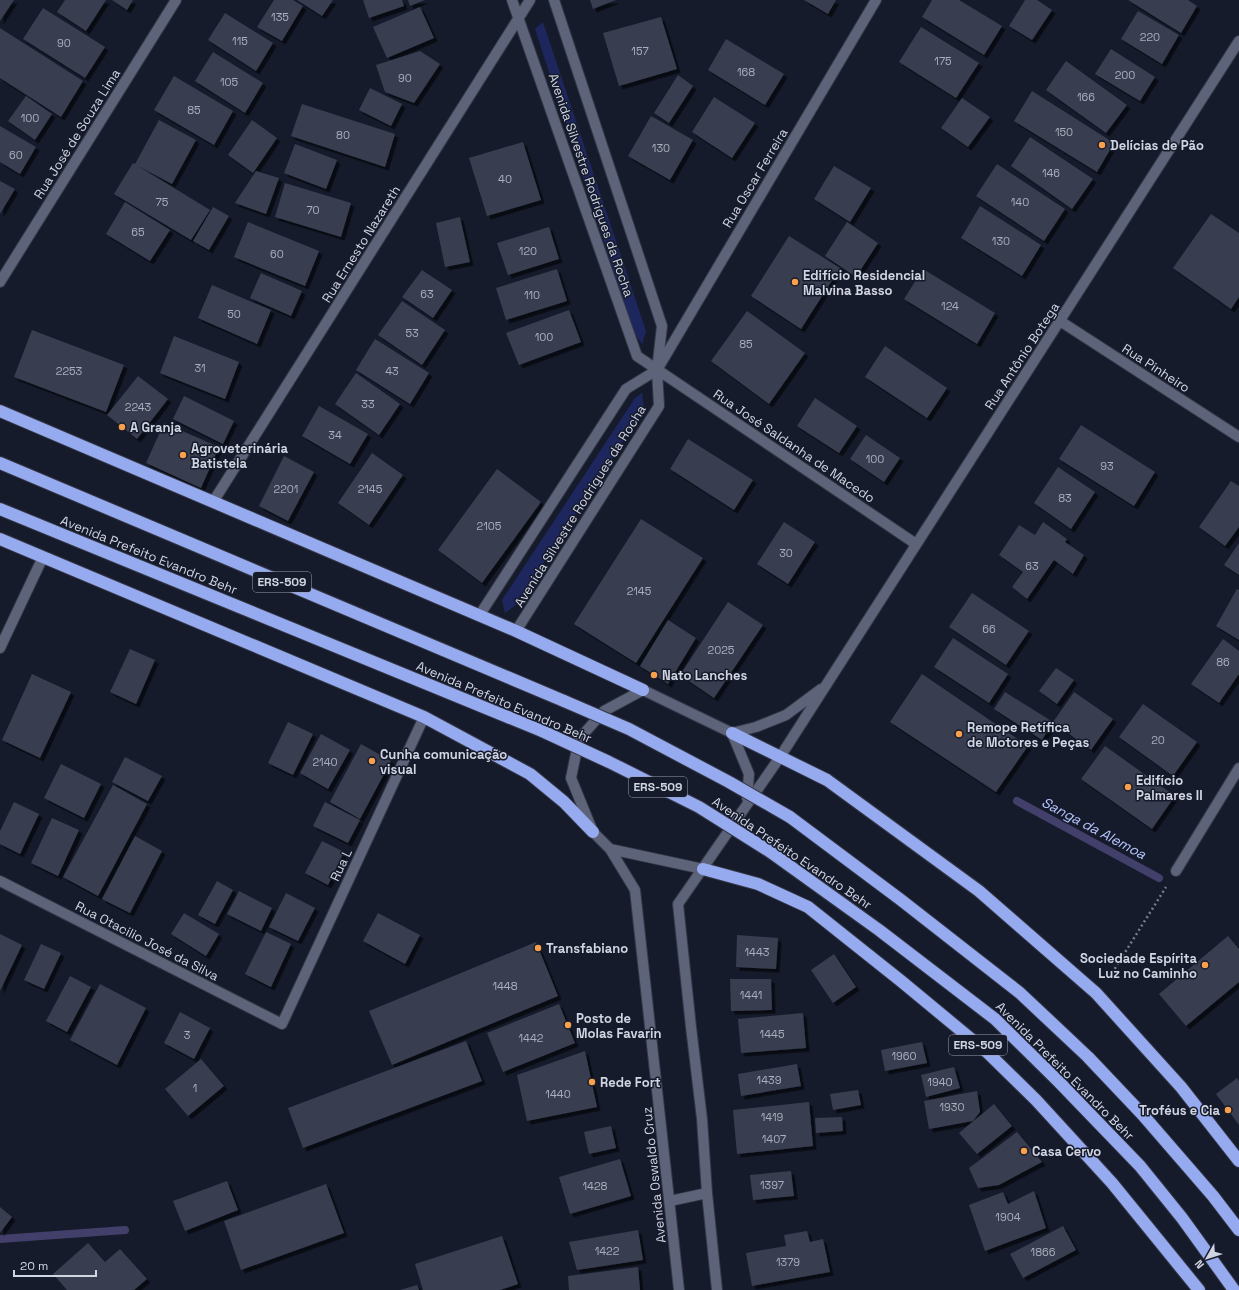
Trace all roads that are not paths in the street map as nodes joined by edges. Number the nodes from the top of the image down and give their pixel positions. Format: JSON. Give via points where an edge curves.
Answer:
{"nodes":[{"id":1,"x":176,"y":0,"type":"edge"},
{"id":2,"x":512,"y":0,"type":"edge"},
{"id":3,"x":530,"y":0,"type":"edge"},
{"id":4,"x":554,"y":0,"type":"edge"},
{"id":5,"x":876,"y":0,"type":"edge"},
{"id":6,"x":518,"y":18,"type":"junction"},
{"id":7,"x":1239,"y":41,"type":"edge"},
{"id":8,"x":0,"y":282,"type":"edge"},
{"id":9,"x":1060,"y":321,"type":"junction"},
{"id":10,"x":657,"y":370,"type":"junction"},
{"id":11,"x":0,"y":411,"type":"edge"},
{"id":12,"x":1239,"y":437,"type":"edge"},
{"id":13,"x":0,"y":463,"type":"edge"},
{"id":14,"x":213,"y":502,"type":"junction"},
{"id":15,"x":0,"y":509,"type":"edge"},
{"id":16,"x":0,"y":539,"type":"edge"},
{"id":17,"x":916,"y":544,"type":"junction"},
{"id":18,"x":43,"y":557,"type":"junction"},
{"id":19,"x":479,"y":616,"type":"junction"},
{"id":20,"x":516,"y":631,"type":"junction"},
{"id":21,"x":0,"y":648,"type":"edge"},
{"id":22,"x":826,"y":685,"type":"junction"},
{"id":23,"x":643,"y":690,"type":"junction"},
{"id":24,"x":424,"y":717,"type":"junction"},
{"id":25,"x":732,"y":734,"type":"junction"},
{"id":26,"x":780,"y":757,"type":"junction"},
{"id":27,"x":1239,"y":768,"type":"edge"},
{"id":28,"x":746,"y":806,"type":"junction"},
{"id":29,"x":593,"y":832,"type":"junction"},
{"id":30,"x":610,"y":849,"type":"junction"},
{"id":31,"x":703,"y":869,"type":"junction"},
{"id":32,"x":1176,"y":871,"type":"road end"},
{"id":33,"x":0,"y":881,"type":"edge"},
{"id":34,"x":282,"y":1024,"type":"joint"},
{"id":35,"x":1239,"y":1161,"type":"edge"},
{"id":36,"x":707,"y":1193,"type":"junction"},
{"id":37,"x":670,"y":1201,"type":"junction"},
{"id":38,"x":1239,"y":1230,"type":"edge"},
{"id":39,"x":679,"y":1290,"type":"edge"},
{"id":40,"x":717,"y":1290,"type":"edge"},
{"id":41,"x":1199,"y":1290,"type":"edge"},
{"id":42,"x":1234,"y":1290,"type":"edge"}],
"edges":[{"from":1,"to":8,"type":"street","name":"Rua José de Souza Lima"},
{"from":2,"to":6,"type":"street","name":"Avenida Silvestre Rodrigues da Rocha"},
{"from":3,"to":6,"type":"street","name":"Rua Ernesto Nazareth"},
{"from":4,"to":10,"type":"street","name":"Avenida Silvestre Rodrigues da Rocha","via":[[662,326]]},
{"from":5,"to":10,"type":"street","name":"Rua Oscar Ferreira"},
{"from":6,"to":10,"type":"street","name":"Avenida Silvestre Rodrigues da Rocha","via":[[637,356]]},
{"from":6,"to":14,"type":"street","name":"Rua Ernesto Nazareth"},
{"from":7,"to":9,"type":"street","name":"Rua Antônio Botega"},
{"from":9,"to":12,"type":"street","name":"Rua Pinheiro"},
{"from":9,"to":17,"type":"street","name":"Rua Antônio Botega"},
{"from":10,"to":17,"type":"street","name":"Rua José Saldanha de Macedo"},
{"from":10,"to":19,"type":"street","name":"Avenida Silvestre Rodrigues da Rocha","via":[[626,389]]},
{"from":10,"to":20,"type":"street","name":"Avenida Silvestre Rodrigues da Rocha","via":[[659,406]]},
{"from":11,"to":14,"type":"highway"},
{"from":13,"to":38,"type":"highway","name":"Avenida Prefeito Evandro Behr","number":"ERS-509","bridge":true,"via":[[629,729],[790,817],[1020,993],[1088,1057],[1142,1114]]},
{"from":14,"to":19,"type":"highway"},
{"from":15,"to":42,"type":"highway","name":"Avenida Prefeito Evandro Behr","number":"ERS-509","bridge":true,"via":[[542,731],[699,807],[769,851],[879,930],[994,1019],[1140,1166],[1182,1218]]},
{"from":16,"to":18,"type":"highway"},
{"from":17,"to":22,"type":"street","name":"Rua Antônio Botega"},
{"from":18,"to":21,"type":"street"},
{"from":18,"to":24,"type":"highway"},
{"from":19,"to":20,"type":"highway"},
{"from":20,"to":23,"type":"highway"},
{"from":22,"to":25,"type":"street","name":"Rua Antônio Botega","via":[[786,715]]},
{"from":22,"to":26,"type":"street","name":"Rua Antônio Botega"},
{"from":23,"to":25,"type":"street"},
{"from":23,"to":29,"type":"street","via":[[604,711],[579,739],[572,778]]},
{"from":24,"to":29,"type":"highway","via":[[530,774],[564,802]]},
{"from":24,"to":34,"type":"street","name":"Rua L"},
{"from":25,"to":26,"type":"highway"},
{"from":25,"to":28,"type":"street","via":[[749,774]]},
{"from":26,"to":28,"type":"street","name":"Rua Antônio Botega"},
{"from":26,"to":35,"type":"highway","via":[[827,780],[979,891],[1096,993],[1181,1087]]},
{"from":27,"to":32,"type":"street"},
{"from":28,"to":31,"type":"street","name":"Rua Antônio Botega"},
{"from":29,"to":30,"type":"street"},
{"from":30,"to":31,"type":"street","number":"ERS-509"},
{"from":30,"to":37,"type":"street","name":"Avenida Oswaldo Cruz","via":[[635,890]]},
{"from":31,"to":36,"type":"street","via":[[678,904],[702,1119]]},
{"from":31,"to":41,"type":"highway","number":"ERS-509","via":[[758,884],[808,908],[988,1053],[1036,1100],[1112,1183]]},
{"from":33,"to":34,"type":"street","name":"Rua Otacilio José da Silva"},
{"from":36,"to":37,"type":"street"},
{"from":36,"to":40,"type":"street"},
{"from":37,"to":39,"type":"street","name":"Avenida Oswaldo Cruz"}]}
